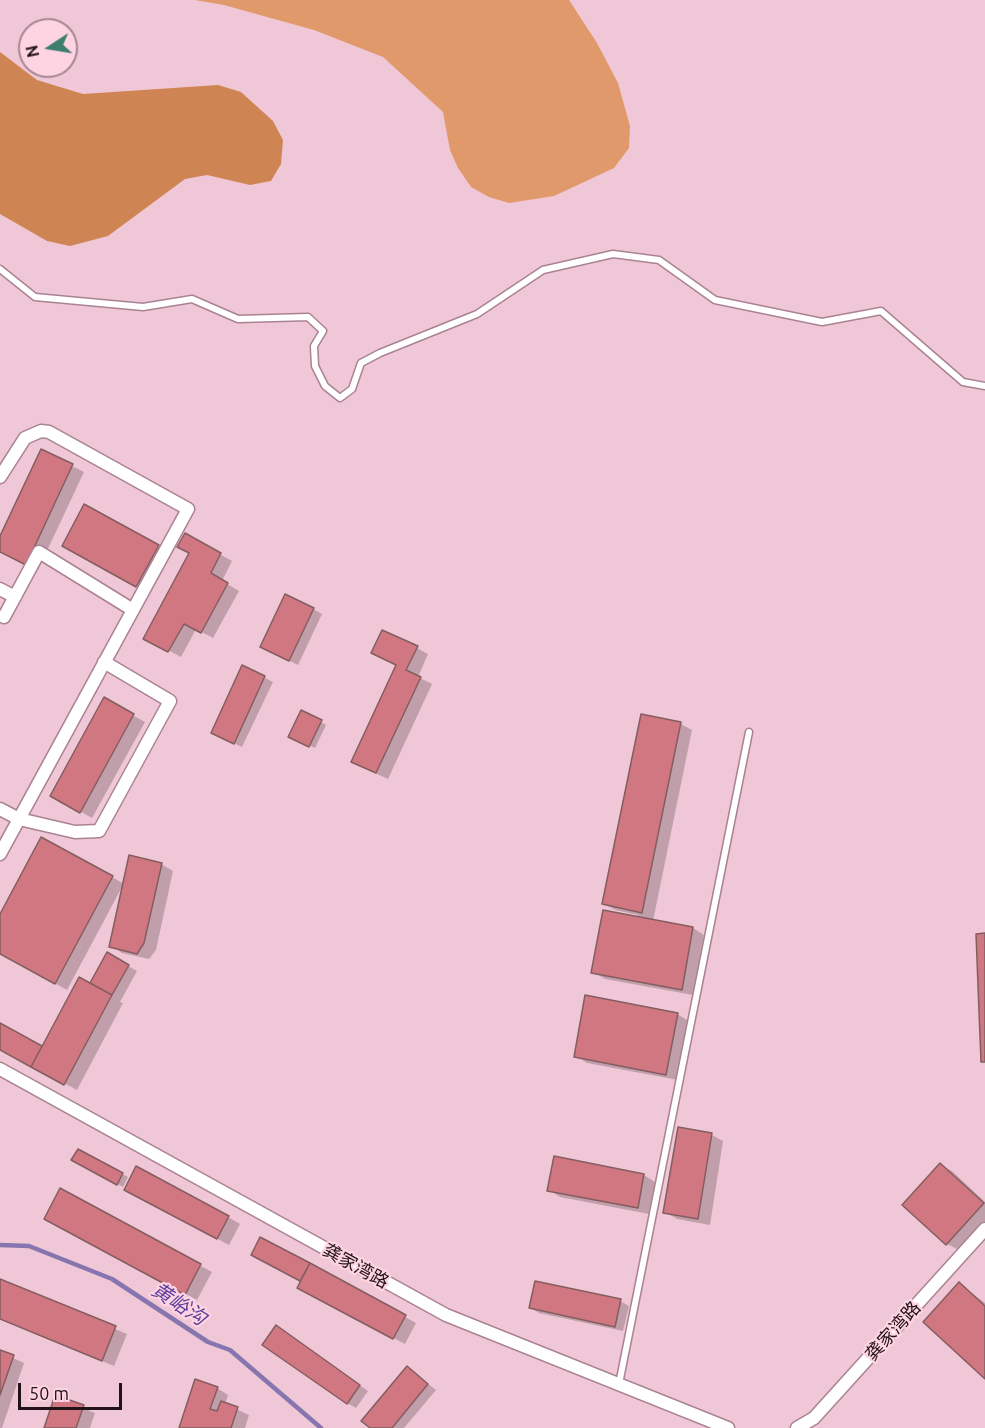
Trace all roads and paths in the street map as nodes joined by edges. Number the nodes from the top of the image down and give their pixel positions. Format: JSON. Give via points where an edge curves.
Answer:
{"nodes":[{"id":1,"x":0,"y":269,"type":"edge"},
{"id":2,"x":985,"y":386,"type":"edge"},
{"id":3,"x":0,"y":477,"type":"edge"},
{"id":4,"x":0,"y":589,"type":"edge"},
{"id":5,"x":15,"y":597,"type":"junction"},
{"id":6,"x":133,"y":609,"type":"junction"},
{"id":7,"x":4,"y":617,"type":"dead end"},
{"id":8,"x":104,"y":662,"type":"junction"},
{"id":9,"x":749,"y":732,"type":"dead end"},
{"id":10,"x":0,"y":809,"type":"edge"},
{"id":11,"x":19,"y":819,"type":"junction"},
{"id":12,"x":0,"y":854,"type":"edge"},
{"id":13,"x":0,"y":1069,"type":"edge"},
{"id":14,"x":985,"y":1229,"type":"edge"},
{"id":15,"x":619,"y":1384,"type":"junction"},
{"id":16,"x":728,"y":1428,"type":"edge"},
{"id":17,"x":798,"y":1428,"type":"edge"}],
"edges":[{"from":1,"to":2,"type":"lane","via":[[35,297],[143,307],[192,299],[238,319],[308,317],[323,331],[314,346],[315,366],[325,386],[340,398],[352,389],[361,363],[477,314],[543,270],[613,254],[659,260],[715,300],[822,322],[881,310],[963,382]]},
{"from":3,"to":6,"type":"street","via":[[25,438],[49,432],[188,509]]},
{"from":4,"to":5,"type":"street"},
{"from":5,"to":6,"type":"street","via":[[39,552]]},
{"from":5,"to":7,"type":"street"},
{"from":6,"to":8,"type":"street"},
{"from":8,"to":11,"type":"street"},
{"from":8,"to":11,"type":"street","via":[[170,701],[99,831],[75,832]]},
{"from":9,"to":15,"type":"lane"},
{"from":10,"to":11,"type":"street"},
{"from":11,"to":12,"type":"street"},
{"from":13,"to":15,"type":"street","name":"龚家湾路","via":[[446,1316]]},
{"from":14,"to":17,"type":"street","name":"龚家湾路","via":[[814,1418]]},
{"from":15,"to":16,"type":"street","name":"龚家湾路"}]}
